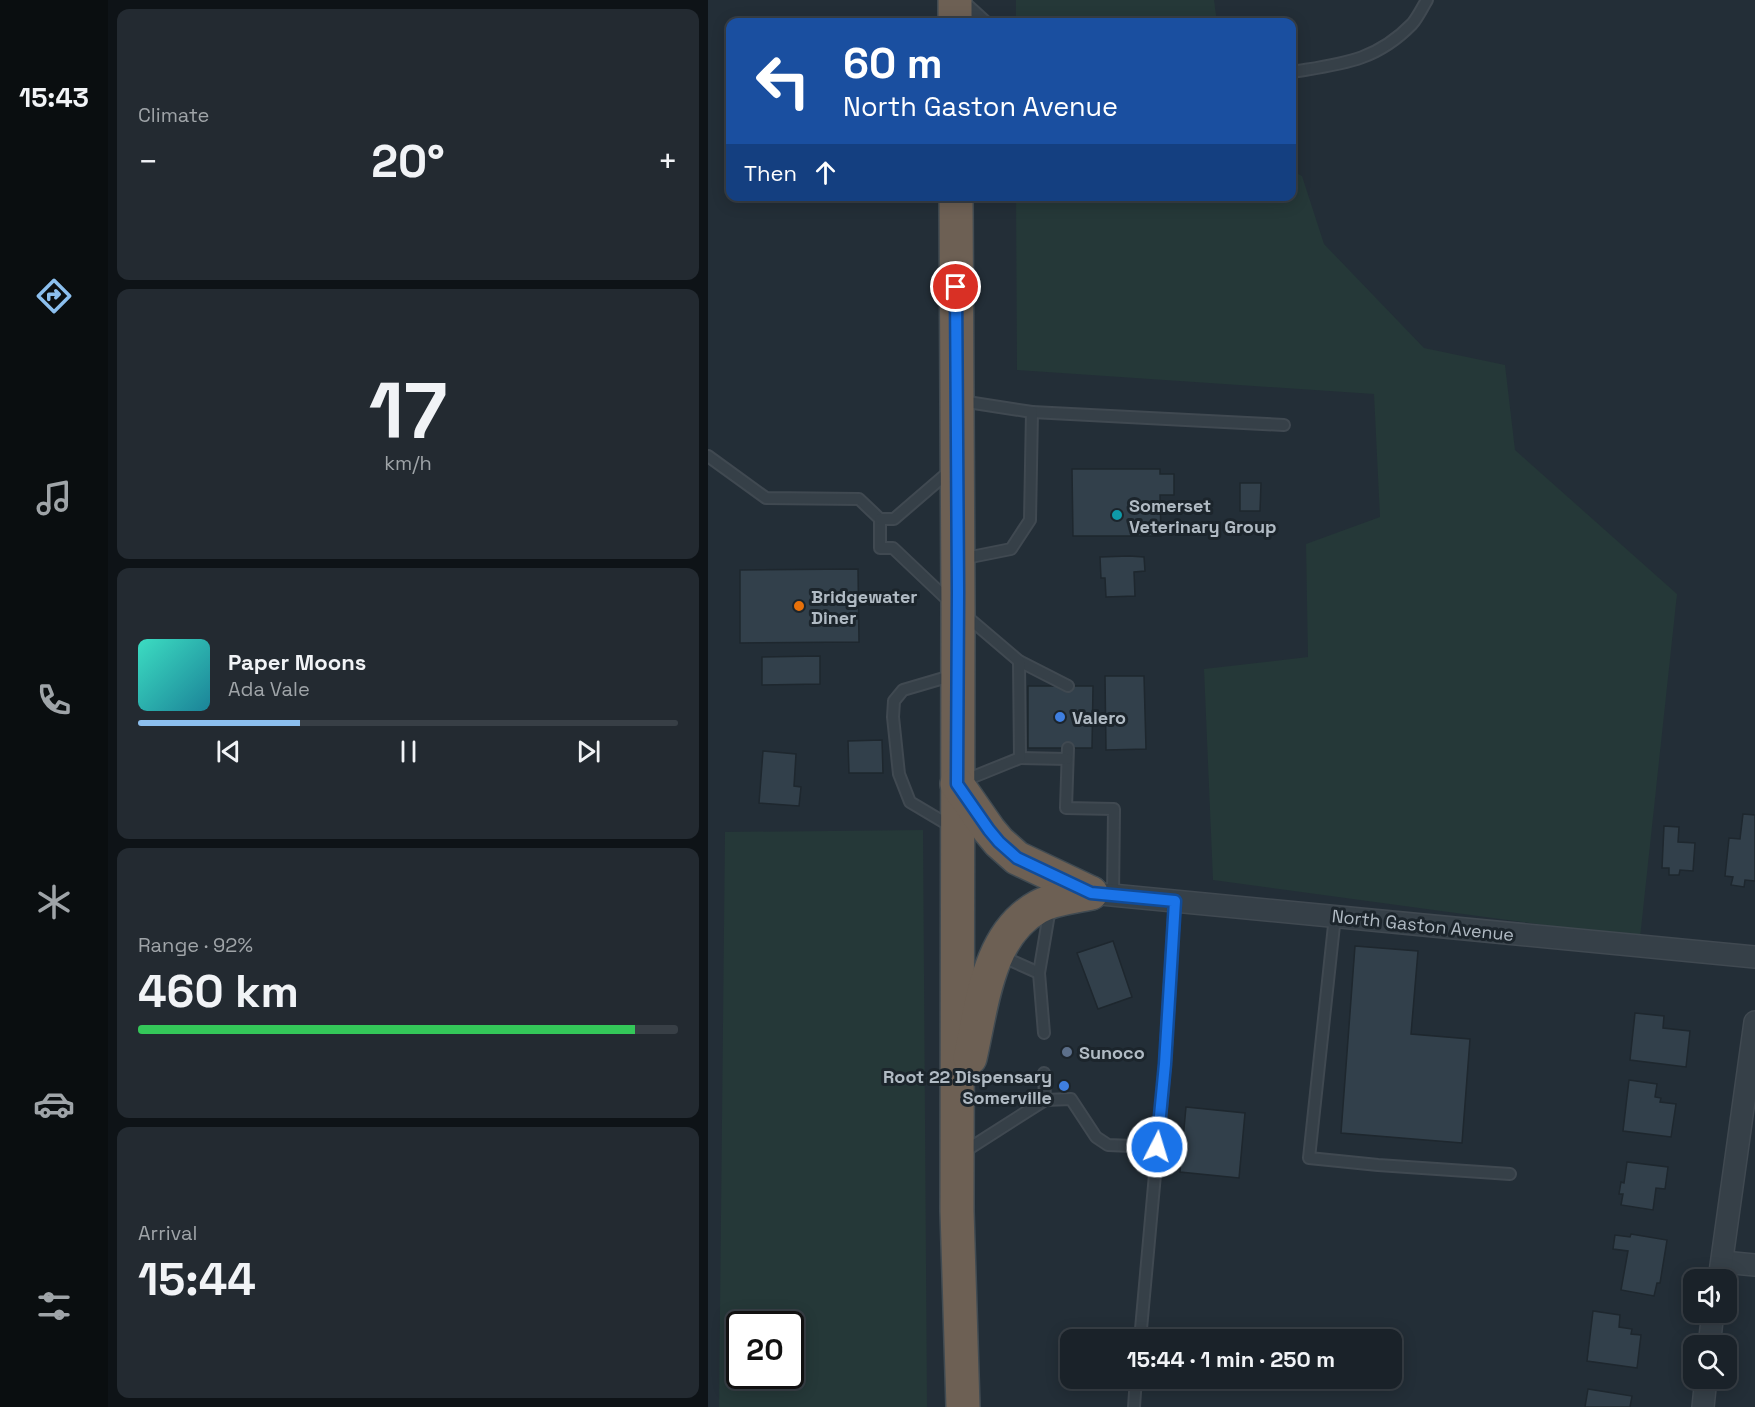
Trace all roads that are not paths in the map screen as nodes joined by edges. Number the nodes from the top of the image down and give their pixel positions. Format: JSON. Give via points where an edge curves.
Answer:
{"nodes":[{"id":1,"x":955,"y":0,"type":"edge"},
{"id":2,"x":963,"y":0,"type":"edge"},
{"id":3,"x":1428,"y":0,"type":"edge"},
{"id":4,"x":955,"y":18,"type":"edge"},
{"id":5,"x":982,"y":18,"type":"edge"},
{"id":6,"x":1296,"y":71,"type":"edge"},
{"id":7,"x":956,"y":201,"type":"edge"},
{"id":8,"x":956,"y":400,"type":"junction"},
{"id":9,"x":1032,"y":411,"type":"junction"},
{"id":10,"x":1284,"y":425,"type":"dead end"},
{"id":11,"x":708,"y":456,"type":"edge"},
{"id":12,"x":957,"y":465,"type":"junction"},
{"id":13,"x":880,"y":519,"type":"junction"},
{"id":14,"x":958,"y":560,"type":"junction"},
{"id":15,"x":958,"y":609,"type":"junction"},
{"id":16,"x":1020,"y":661,"type":"junction"},
{"id":17,"x":957,"y":674,"type":"junction"},
{"id":18,"x":1068,"y":686,"type":"dead end"},
{"id":19,"x":1020,"y":758,"type":"junction"},
{"id":20,"x":957,"y":784,"type":"junction"},
{"id":21,"x":957,"y":831,"type":"junction"},
{"id":22,"x":1102,"y":894,"type":"junction"},
{"id":23,"x":1175,"y":901,"type":"junction"},
{"id":24,"x":1051,"y":902,"type":"junction"},
{"id":25,"x":1335,"y":916,"type":"junction"},
{"id":26,"x":997,"y":954,"type":"junction"},
{"id":27,"x":1755,"y":957,"type":"edge"},
{"id":28,"x":1039,"y":973,"type":"junction"},
{"id":29,"x":1755,"y":1022,"type":"edge"},
{"id":30,"x":1044,"y":1033,"type":"dead end"},
{"id":31,"x":1044,"y":1073,"type":"dead end"},
{"id":32,"x":1045,"y":1100,"type":"junction"},
{"id":33,"x":957,"y":1116,"type":"junction"},
{"id":34,"x":1157,"y":1147,"type":"junction"},
{"id":35,"x":957,"y":1156,"type":"junction"},
{"id":36,"x":1510,"y":1174,"type":"dead end"},
{"id":37,"x":1755,"y":1265,"type":"edge"},
{"id":38,"x":1721,"y":1269,"type":"edge"},
{"id":39,"x":1732,"y":1269,"type":"edge"},
{"id":40,"x":1141,"y":1329,"type":"edge"},
{"id":41,"x":1135,"y":1389,"type":"edge"},
{"id":42,"x":1705,"y":1389,"type":"edge"},
{"id":43,"x":963,"y":1407,"type":"edge"},
{"id":44,"x":1134,"y":1407,"type":"edge"},
{"id":45,"x":1703,"y":1407,"type":"edge"}],
"edges":[{"from":1,"to":4,"type":"highway"},
{"from":2,"to":5,"type":"lane"},
{"from":3,"to":6,"type":"lane","via":[[1413,23],[1383,49],[1351,62]]},
{"from":7,"to":8,"type":"highway"},
{"from":8,"to":9,"type":"lane"},
{"from":8,"to":12,"type":"highway"},
{"from":9,"to":10,"type":"lane"},
{"from":9,"to":14,"type":"lane","via":[[1030,520],[1011,549]]},
{"from":11,"to":13,"type":"lane","via":[[766,498],[859,499]]},
{"from":12,"to":13,"type":"lane","via":[[894,519]]},
{"from":12,"to":14,"type":"highway"},
{"from":13,"to":15,"type":"lane","via":[[880,548],[893,548]]},
{"from":14,"to":15,"type":"highway"},
{"from":15,"to":16,"type":"lane"},
{"from":15,"to":17,"type":"highway"},
{"from":16,"to":18,"type":"lane"},
{"from":16,"to":19,"type":"lane"},
{"from":17,"to":20,"type":"highway"},
{"from":17,"to":21,"type":"lane","via":[[903,690],[894,701],[893,717],[899,774],[910,802]]},
{"from":19,"to":20,"type":"lane"},
{"from":19,"to":22,"type":"lane","via":[[1068,753],[1066,808],[1114,809]]},
{"from":20,"to":21,"type":"highway"},
{"from":20,"to":22,"type":"highway","via":[[989,830],[1017,858]]},
{"from":21,"to":33,"type":"highway"},
{"from":22,"to":23,"type":"street","name":"North Gaston Avenue"},
{"from":22,"to":24,"type":"highway"},
{"from":23,"to":25,"type":"street","name":"North Gaston Avenue"},
{"from":23,"to":34,"type":"lane"},
{"from":24,"to":26,"type":"highway","via":[[1028,913],[1014,926]]},
{"from":24,"to":28,"type":"lane"},
{"from":25,"to":27,"type":"street","name":"North Gaston Avenue"},
{"from":25,"to":36,"type":"lane","via":[[1309,1158]]},
{"from":26,"to":28,"type":"lane"},
{"from":26,"to":33,"type":"highway"},
{"from":28,"to":30,"type":"lane"},
{"from":29,"to":38,"type":"street"},
{"from":31,"to":32,"type":"lane"},
{"from":32,"to":34,"type":"lane","via":[[1071,1099],[1096,1137],[1108,1145]]},
{"from":32,"to":35,"type":"lane"},
{"from":33,"to":35,"type":"highway"},
{"from":34,"to":40,"type":"lane"},
{"from":35,"to":43,"type":"highway"},
{"from":37,"to":39,"type":"street"},
{"from":41,"to":44,"type":"lane"},
{"from":42,"to":45,"type":"street"}]}
